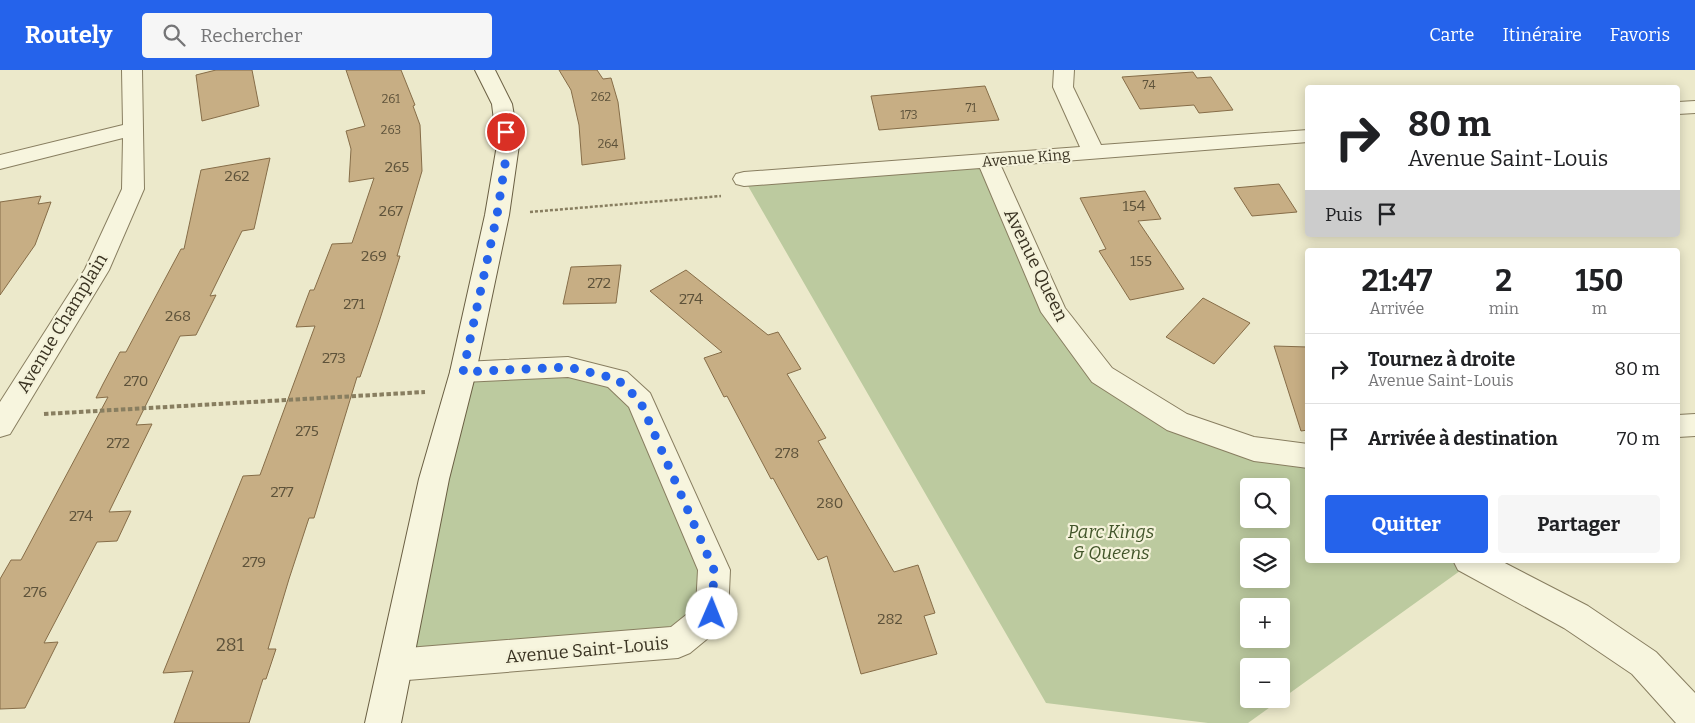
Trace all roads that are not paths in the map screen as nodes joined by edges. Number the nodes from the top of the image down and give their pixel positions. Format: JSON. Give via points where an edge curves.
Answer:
{"nodes":[{"id":1,"x":132,"y":70,"type":"edge"},
{"id":2,"x":485,"y":70,"type":"edge"},
{"id":3,"x":1064,"y":70,"type":"edge"},
{"id":4,"x":1695,"y":107,"type":"edge"},
{"id":5,"x":1680,"y":108,"type":"edge"},
{"id":6,"x":134,"y":129,"type":"junction"},
{"id":7,"x":1305,"y":136,"type":"edge"},
{"id":8,"x":1093,"y":152,"type":"junction"},
{"id":9,"x":0,"y":162,"type":"edge"},
{"id":10,"x":988,"y":162,"type":"junction"},
{"id":11,"x":744,"y":178,"type":"dead end"},
{"id":12,"x":463,"y":372,"type":"junction"},
{"id":13,"x":1695,"y":425,"type":"edge"},
{"id":14,"x":0,"y":426,"type":"edge"},
{"id":15,"x":1680,"y":426,"type":"edge"},
{"id":16,"x":1305,"y":456,"type":"edge"},
{"id":17,"x":1475,"y":563,"type":"edge"},
{"id":18,"x":395,"y":665,"type":"junction"},
{"id":19,"x":1695,"y":718,"type":"edge"},
{"id":20,"x":383,"y":723,"type":"edge"}],
"edges":[{"from":1,"to":6,"type":"street","name":"Avenue Champlain"},
{"from":2,"to":12,"type":"street","via":[[502,104],[508,145],[497,215]]},
{"from":3,"to":8,"type":"street","via":[[1063,86]]},
{"from":4,"to":5,"type":"street"},
{"from":6,"to":9,"type":"street"},
{"from":6,"to":14,"type":"street","name":"Avenue Champlain","via":[[132,188],[97,270]]},
{"from":7,"to":8,"type":"street","name":"Avenue King"},
{"from":8,"to":10,"type":"street","name":"Avenue King"},
{"from":10,"to":11,"type":"street","name":"Avenue King"},
{"from":10,"to":16,"type":"street","name":"Avenue Queen","via":[[1054,312],[1102,375],[1177,422],[1254,449]]},
{"from":12,"to":18,"type":"street","via":[[434,479]]},
{"from":12,"to":18,"type":"street","name":"Avenue Saint-Louis","via":[[568,367],[617,379],[640,401],[714,570],[712,614],[678,642]]},
{"from":13,"to":15,"type":"street"},
{"from":17,"to":19,"type":"street","via":[[1576,616],[1637,658]]},
{"from":18,"to":20,"type":"street"}]}
